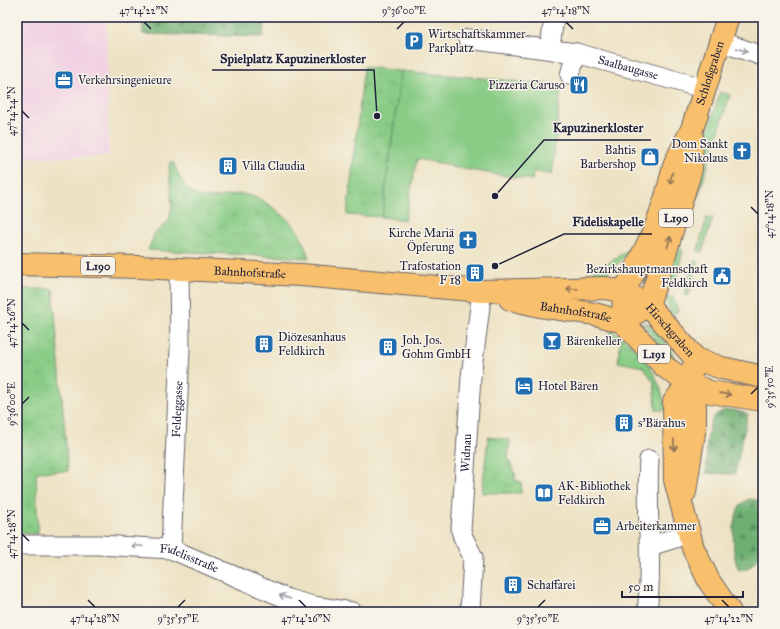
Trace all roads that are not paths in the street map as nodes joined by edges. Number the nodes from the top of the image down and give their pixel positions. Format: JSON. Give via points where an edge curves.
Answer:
{"nodes":[{"id":1,"x":554,"y":17,"type":"edge"},
{"id":2,"x":728,"y":17,"type":"edge"},
{"id":3,"x":468,"y":39,"type":"dead end"},
{"id":4,"x":721,"y":42,"type":"junction"},
{"id":5,"x":550,"y":48,"type":"junction"},
{"id":6,"x":576,"y":53,"type":"junction"},
{"id":7,"x":763,"y":56,"type":"edge"},
{"id":8,"x":570,"y":75,"type":"dead end"},
{"id":9,"x":706,"y":89,"type":"junction"},
{"id":10,"x":692,"y":129,"type":"junction"},
{"id":11,"x":17,"y":264,"type":"edge"},
{"id":12,"x":179,"y":269,"type":"junction"},
{"id":13,"x":482,"y":291,"type":"junction"},
{"id":14,"x":624,"y":292,"type":"junction"},
{"id":15,"x":648,"y":305,"type":"junction"},
{"id":16,"x":623,"y":322,"type":"junction"},
{"id":17,"x":696,"y":359,"type":"junction"},
{"id":18,"x":763,"y":377,"type":"edge"},
{"id":19,"x":688,"y":383,"type":"junction"},
{"id":20,"x":763,"y":400,"type":"edge"},
{"id":21,"x":649,"y":460,"type":"dead end"},
{"id":22,"x":688,"y":534,"type":"junction"},
{"id":23,"x":17,"y":545,"type":"edge"},
{"id":24,"x":650,"y":546,"type":"junction"},
{"id":25,"x":170,"y":549,"type":"junction"},
{"id":26,"x":648,"y":608,"type":"edge"},
{"id":27,"x":352,"y":612,"type":"edge"},
{"id":28,"x":470,"y":612,"type":"edge"},
{"id":29,"x":730,"y":612,"type":"edge"}],
"edges":[{"from":1,"to":5,"type":"street"},
{"from":2,"to":4,"type":"main road","name":"Schloßgraben","number":"L190"},
{"from":3,"to":5,"type":"street","name":"Saalbaugasse"},
{"from":4,"to":7,"type":"street","one_way":true},
{"from":4,"to":9,"type":"main road","name":"Schloßgraben","number":"L190"},
{"from":5,"to":6,"type":"street","name":"Saalbaugasse"},
{"from":6,"to":8,"type":"street"},
{"from":6,"to":9,"type":"street","name":"Saalbaugasse"},
{"from":9,"to":10,"type":"main road","name":"Schloßgraben","number":"L190"},
{"from":10,"to":14,"type":"main road","name":"Schloßgraben","number":"L190","one_way":true,"via":[[675,163],[656,229]]},
{"from":15,"to":10,"type":"main road","name":"Schloßgraben","number":"L190","one_way":true,"via":[[691,169]]},
{"from":11,"to":12,"type":"main road","name":"Bahnhofstraße","number":"L190"},
{"from":12,"to":13,"type":"main road","name":"Bahnhofstraße","number":"L190","via":[[301,275]]},
{"from":12,"to":25,"type":"street","name":"Feldeggasse","via":[[180,349]]},
{"from":14,"to":13,"type":"main road","name":"Bahnhofstraße","number":"L190","one_way":true,"via":[[605,288]]},
{"from":13,"to":16,"type":"main road","name":"Bahnhofstraße","number":"L190","via":[[540,306],[595,314]]},
{"from":13,"to":28,"type":"street","name":"Widnau","via":[[471,377],[461,530],[473,557]]},
{"from":14,"to":15,"type":"main road","name":"Hirschgraben","number":"L191"},
{"from":14,"to":16,"type":"main road","name":"Schloßgraben","number":"L190"},
{"from":15,"to":16,"type":"main road"},
{"from":15,"to":17,"type":"main road","name":"Hirschgraben","number":"L191"},
{"from":16,"to":19,"type":"main road","number":"L191","via":[[665,367]]},
{"from":17,"to":18,"type":"main road","name":"Hirschgraben","number":"L191"},
{"from":17,"to":19,"type":"main road"},
{"from":19,"to":20,"type":"main road","number":"L191","one_way":true,"via":[[710,392]]},
{"from":19,"to":22,"type":"main road","via":[[673,407],[674,480]]},
{"from":21,"to":24,"type":"street","via":[[647,509]]},
{"from":22,"to":24,"type":"street"},
{"from":22,"to":29,"type":"main road","via":[[709,581]]},
{"from":25,"to":23,"type":"street","name":"Fidelisstraße","one_way":true,"via":[[99,545]]},
{"from":24,"to":26,"type":"street"},
{"from":27,"to":25,"type":"street","name":"Fidelisstraße","one_way":true,"via":[[322,608],[270,592]]}]}
